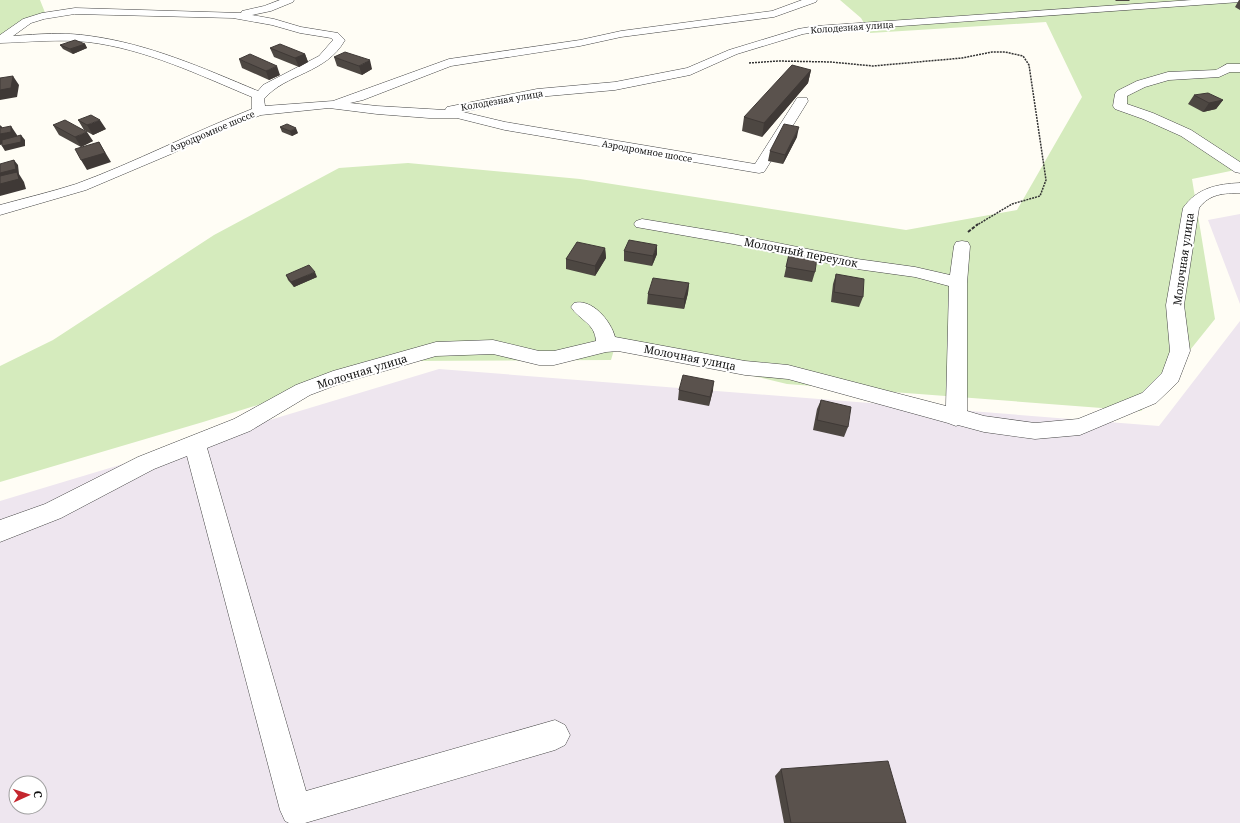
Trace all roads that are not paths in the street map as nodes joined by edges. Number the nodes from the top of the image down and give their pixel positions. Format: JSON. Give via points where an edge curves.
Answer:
{"nodes":[{"id":1,"x":289,"y":0,"type":"edge"},
{"id":2,"x":812,"y":0,"type":"edge"},
{"id":3,"x":1237,"y":0,"type":"edge"},
{"id":4,"x":1240,"y":5,"type":"edge"},
{"id":5,"x":234,"y":15,"type":"junction"},
{"id":6,"x":0,"y":40,"type":"edge"},
{"id":7,"x":1240,"y":68,"type":"edge"},
{"id":8,"x":702,"y":74,"type":"joint"},
{"id":9,"x":260,"y":96,"type":"junction"},
{"id":10,"x":802,"y":101,"type":"dead end"},
{"id":11,"x":329,"y":104,"type":"junction"},
{"id":12,"x":259,"y":111,"type":"junction"},
{"id":13,"x":429,"y":114,"type":"junction"},
{"id":14,"x":457,"y":114,"type":"junction"},
{"id":15,"x":1240,"y":169,"type":"edge"},
{"id":16,"x":1240,"y":188,"type":"edge"},
{"id":17,"x":0,"y":210,"type":"edge"},
{"id":18,"x":642,"y":224,"type":"dead end"},
{"id":19,"x":962,"y":246,"type":"road end"},
{"id":20,"x":958,"y":283,"type":"junction"},
{"id":21,"x":580,"y":307,"type":"dead end"},
{"id":22,"x":606,"y":345,"type":"junction"},
{"id":23,"x":956,"y":418,"type":"junction"},
{"id":24,"x":195,"y":444,"type":"junction"},
{"id":25,"x":0,"y":531,"type":"edge"},
{"id":26,"x":555,"y":734,"type":"dead end"}],
"edges":[{"from":1,"to":5,"type":"street","via":[[267,9]]},
{"from":2,"to":11,"type":"street","via":[[774,14],[621,34],[580,43],[449,63],[358,97]]},
{"from":3,"to":13,"type":"street","name":"Колодезная улица","via":[[816,29],[733,52],[690,71],[615,86],[536,93]]},
{"from":4,"to":8,"type":"street","name":"Колодезная улица","via":[[819,32],[729,59]]},
{"from":5,"to":6,"type":"street","via":[[75,11],[28,21]]},
{"from":5,"to":9,"type":"street","via":[[334,35],[340,40],[323,59],[267,88]]},
{"from":6,"to":9,"type":"street","via":[[49,37],[88,39],[123,45],[168,58]]},
{"from":7,"to":15,"type":"street","via":[[1227,68],[1219,73],[1168,76],[1141,84],[1121,94],[1120,106],[1186,133]]},
{"from":8,"to":14,"type":"street","name":"Аэродромное шоссе","via":[[598,96],[489,105]]},
{"from":9,"to":12,"type":"street"},
{"from":10,"to":14,"type":"street","name":"Аэродромное шоссе","via":[[759,169],[505,126]]},
{"from":11,"to":12,"type":"street","name":"Аэродромное шоссе"},
{"from":11,"to":13,"type":"street","name":"Аэродромное шоссе"},
{"from":12,"to":17,"type":"street","name":"Аэродромное шоссе","via":[[80,187]]},
{"from":13,"to":14,"type":"street","name":"Аэродромное шоссе"},
{"from":16,"to":23,"type":"street","name":"Молочная улица","via":[[1211,191],[1198,198],[1191,208],[1175,305],[1180,351],[1171,377],[1149,398],[1080,427],[1035,431]]},
{"from":18,"to":20,"type":"street","name":"Молочный переулок","via":[[857,264],[916,272]]},
{"from":19,"to":20,"type":"street"},
{"from":20,"to":23,"type":"street"},
{"from":21,"to":22,"type":"street","via":[[602,325],[606,334]]},
{"from":22,"to":23,"type":"street","name":"Молочная улица","via":[[630,345],[746,368],[788,372]]},
{"from":22,"to":24,"type":"street","name":"Молочная улица","via":[[554,358],[539,358],[493,347],[436,349],[333,378],[303,390],[242,425]]},
{"from":24,"to":25,"type":"street","name":"Молочная улица","via":[[146,463],[53,511]]},
{"from":24,"to":26,"type":"street","via":[[296,810]]}]}
